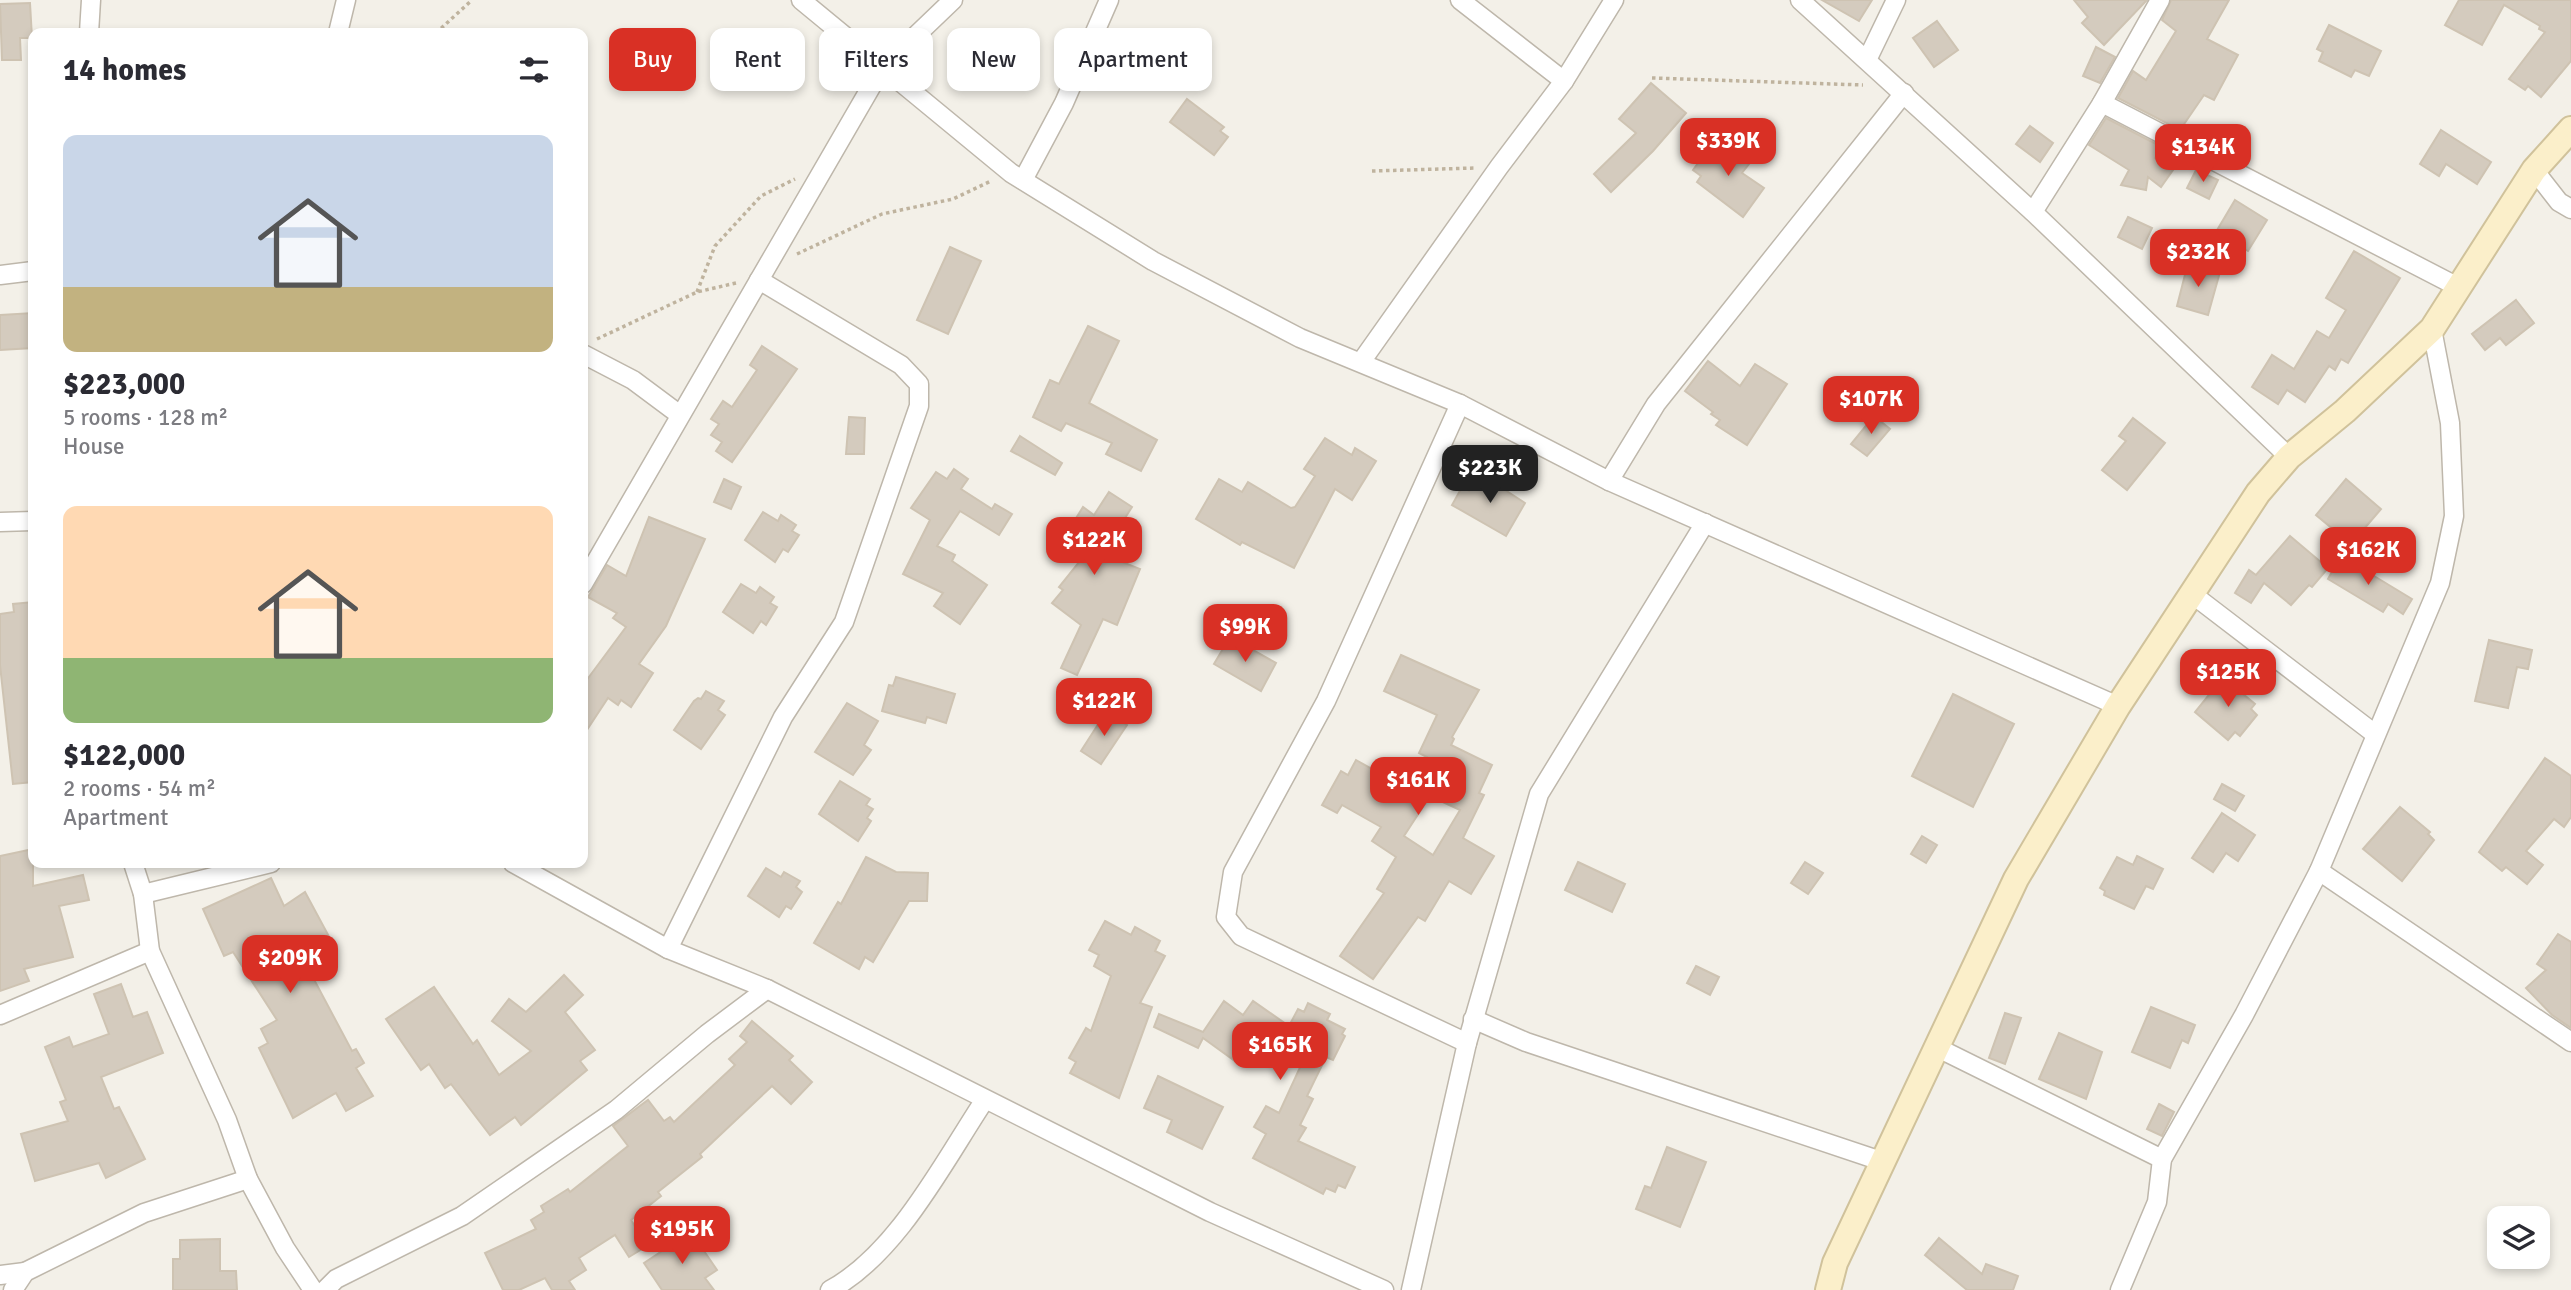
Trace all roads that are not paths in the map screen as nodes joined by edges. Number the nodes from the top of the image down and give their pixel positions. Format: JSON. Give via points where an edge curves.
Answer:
{"nodes":[{"id":1,"x":91,"y":0,"type":"edge"},
{"id":2,"x":345,"y":0,"type":"edge"},
{"id":3,"x":801,"y":0,"type":"edge"},
{"id":4,"x":953,"y":0,"type":"edge"},
{"id":5,"x":1109,"y":0,"type":"edge"},
{"id":6,"x":1460,"y":0,"type":"edge"},
{"id":7,"x":1614,"y":0,"type":"edge"},
{"id":8,"x":1800,"y":0,"type":"edge"},
{"id":9,"x":1896,"y":0,"type":"edge"},
{"id":10,"x":2160,"y":0,"type":"edge"},
{"id":11,"x":89,"y":28,"type":"edge"},
{"id":12,"x":339,"y":28,"type":"edge"},
{"id":13,"x":834,"y":28,"type":"edge"},
{"id":14,"x":924,"y":28,"type":"edge"},
{"id":15,"x":1867,"y":60,"type":"junction"},
{"id":16,"x":1564,"y":81,"type":"junction"},
{"id":17,"x":1901,"y":90,"type":"junction"},
{"id":18,"x":868,"y":91,"type":"edge"},
{"id":19,"x":910,"y":91,"type":"edge"},
{"id":20,"x":2102,"y":103,"type":"junction"},
{"id":21,"x":2571,"y":129,"type":"edge"},
{"id":22,"x":2534,"y":170,"type":"junction"},
{"id":23,"x":1017,"y":177,"type":"junction"},
{"id":24,"x":2571,"y":209,"type":"edge"},
{"id":25,"x":2033,"y":212,"type":"junction"},
{"id":26,"x":28,"y":272,"type":"edge"},
{"id":27,"x":763,"y":274,"type":"junction"},
{"id":28,"x":0,"y":275,"type":"edge"},
{"id":29,"x":2460,"y":288,"type":"junction"},
{"id":30,"x":2432,"y":329,"type":"junction"},
{"id":31,"x":588,"y":357,"type":"edge"},
{"id":32,"x":1361,"y":362,"type":"junction"},
{"id":33,"x":1460,"y":404,"type":"junction"},
{"id":34,"x":680,"y":415,"type":"junction"},
{"id":35,"x":2289,"y":457,"type":"junction"},
{"id":36,"x":1609,"y":481,"type":"junction"},
{"id":37,"x":28,"y":521,"type":"edge"},
{"id":38,"x":0,"y":523,"type":"edge"},
{"id":39,"x":1705,"y":523,"type":"junction"},
{"id":40,"x":588,"y":575,"type":"edge"},
{"id":41,"x":2192,"y":594,"type":"junction"},
{"id":42,"x":2118,"y":706,"type":"junction"},
{"id":43,"x":2375,"y":734,"type":"junction"},
{"id":44,"x":135,"y":868,"type":"edge"},
{"id":45,"x":250,"y":868,"type":"edge"},
{"id":46,"x":522,"y":868,"type":"edge"},
{"id":47,"x":2319,"y":871,"type":"junction"},
{"id":48,"x":143,"y":894,"type":"junction"},
{"id":49,"x":668,"y":949,"type":"junction"},
{"id":50,"x":150,"y":951,"type":"junction"},
{"id":51,"x":768,"y":989,"type":"junction"},
{"id":52,"x":0,"y":1015,"type":"edge"},
{"id":53,"x":1473,"y":1019,"type":"junction"},
{"id":54,"x":2571,"y":1042,"type":"edge"},
{"id":55,"x":1467,"y":1043,"type":"junction"},
{"id":56,"x":1936,"y":1047,"type":"junction"},
{"id":57,"x":985,"y":1101,"type":"junction"},
{"id":58,"x":2161,"y":1159,"type":"junction"},
{"id":59,"x":1884,"y":1162,"type":"junction"},
{"id":60,"x":248,"y":1179,"type":"junction"},
{"id":61,"x":25,"y":1272,"type":"junction"},
{"id":62,"x":0,"y":1275,"type":"edge"},
{"id":63,"x":13,"y":1290,"type":"edge"},
{"id":64,"x":313,"y":1290,"type":"edge"},
{"id":65,"x":325,"y":1290,"type":"edge"},
{"id":66,"x":830,"y":1290,"type":"edge"},
{"id":67,"x":1384,"y":1290,"type":"edge"},
{"id":68,"x":1411,"y":1290,"type":"edge"},
{"id":69,"x":1828,"y":1290,"type":"edge"},
{"id":70,"x":2120,"y":1290,"type":"edge"}],
"edges":[{"from":1,"to":11,"type":"street"},
{"from":2,"to":12,"type":"street"},
{"from":3,"to":13,"type":"street"},
{"from":4,"to":14,"type":"street"},
{"from":5,"to":23,"type":"street","via":[[1064,103]]},
{"from":6,"to":16,"type":"street"},
{"from":7,"to":16,"type":"street"},
{"from":8,"to":15,"type":"street"},
{"from":9,"to":15,"type":"street"},
{"from":10,"to":20,"type":"street"},
{"from":15,"to":17,"type":"street"},
{"from":16,"to":32,"type":"street"},
{"from":17,"to":25,"type":"street"},
{"from":17,"to":36,"type":"street","via":[[1656,404]]},
{"from":18,"to":27,"type":"street"},
{"from":19,"to":23,"type":"street"},
{"from":20,"to":25,"type":"street"},
{"from":20,"to":29,"type":"street"},
{"from":21,"to":22,"type":"street"},
{"from":22,"to":24,"type":"street","via":[[2559,202]]},
{"from":22,"to":29,"type":"street"},
{"from":23,"to":32,"type":"street","via":[[1153,261],[1300,338]]},
{"from":25,"to":35,"type":"street"},
{"from":26,"to":28,"type":"street"},
{"from":27,"to":34,"type":"street"},
{"from":27,"to":49,"type":"street","via":[[901,365],[919,384],[919,406],[844,622],[783,717]]},
{"from":29,"to":30,"type":"street"},
{"from":30,"to":35,"type":"street"},
{"from":30,"to":43,"type":"street","via":[[2450,423],[2454,516],[2440,583]]},
{"from":31,"to":34,"type":"street","via":[[633,380]]},
{"from":32,"to":33,"type":"street"},
{"from":33,"to":36,"type":"street"},
{"from":33,"to":55,"type":"street","via":[[1326,701],[1233,872],[1226,917],[1241,936]]},
{"from":34,"to":40,"type":"street"},
{"from":35,"to":41,"type":"street","via":[[2258,493]]},
{"from":36,"to":39,"type":"street"},
{"from":37,"to":38,"type":"street"},
{"from":39,"to":42,"type":"street"},
{"from":39,"to":53,"type":"street","via":[[1539,794]]},
{"from":41,"to":42,"type":"street"},
{"from":41,"to":43,"type":"street"},
{"from":42,"to":56,"type":"street","via":[[2017,879]]},
{"from":43,"to":47,"type":"street"},
{"from":44,"to":48,"type":"street"},
{"from":45,"to":48,"type":"street"},
{"from":46,"to":49,"type":"street"},
{"from":47,"to":54,"type":"street"},
{"from":47,"to":58,"type":"street","via":[[2244,1015]]},
{"from":48,"to":50,"type":"street"},
{"from":49,"to":51,"type":"street"},
{"from":50,"to":52,"type":"street"},
{"from":50,"to":60,"type":"street","via":[[227,1120]]},
{"from":51,"to":57,"type":"street"},
{"from":51,"to":65,"type":"street","via":[[616,1110],[462,1216],[336,1279]]},
{"from":53,"to":55,"type":"street"},
{"from":53,"to":59,"type":"street","via":[[1526,1042]]},
{"from":55,"to":68,"type":"street"},
{"from":56,"to":58,"type":"street"},
{"from":56,"to":59,"type":"street"},
{"from":57,"to":66,"type":"street","via":[[891,1240],[849,1280]]},
{"from":57,"to":67,"type":"street","via":[[1292,1251]]},
{"from":58,"to":70,"type":"street","via":[[2157,1202]]},
{"from":59,"to":69,"type":"street"},
{"from":60,"to":61,"type":"street","via":[[144,1213]]},
{"from":60,"to":64,"type":"street"},
{"from":61,"to":62,"type":"street"},
{"from":61,"to":63,"type":"street"}]}
